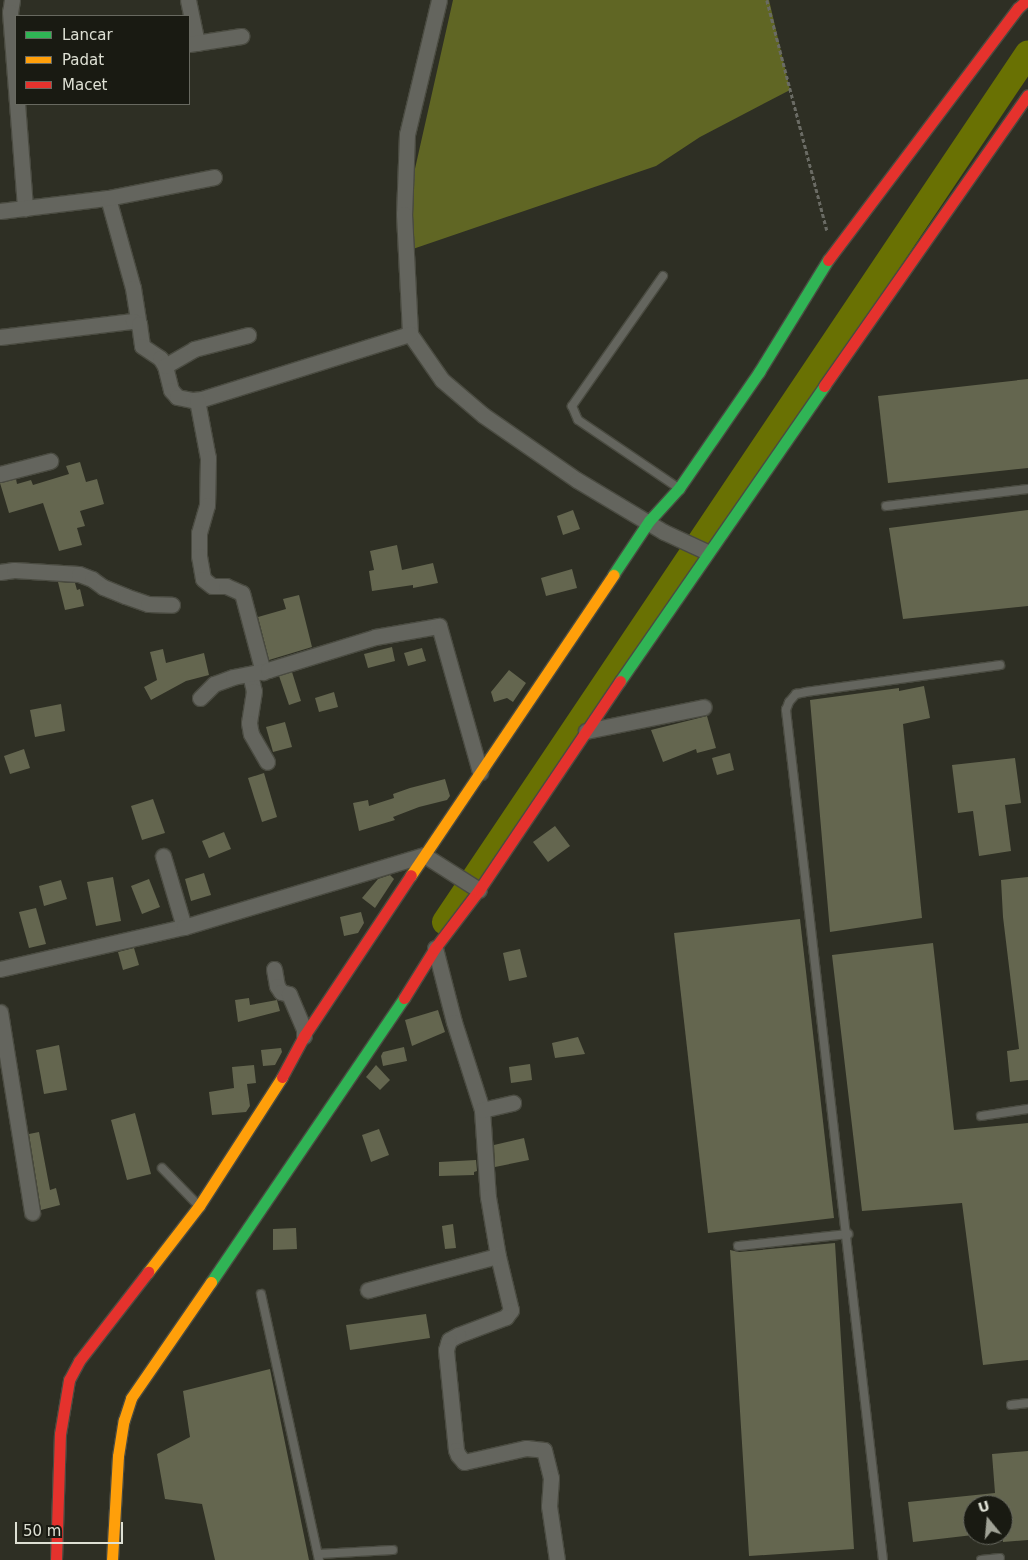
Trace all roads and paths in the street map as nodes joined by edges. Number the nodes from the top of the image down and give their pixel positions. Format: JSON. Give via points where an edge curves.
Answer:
{"nodes":[{"id":1,"x":12,"y":0,"type":"edge"},
{"id":2,"x":188,"y":0,"type":"edge"},
{"id":3,"x":439,"y":0,"type":"edge"},
{"id":4,"x":767,"y":0,"type":"edge"},
{"id":5,"x":1027,"y":0,"type":"edge"},
{"id":6,"x":190,"y":15,"type":"edge"},
{"id":7,"x":190,"y":18,"type":"edge"},
{"id":8,"x":241,"y":36,"type":"dead end"},
{"id":9,"x":193,"y":44,"type":"edge"},
{"id":10,"x":15,"y":74,"type":"edge"},
{"id":11,"x":1028,"y":95,"type":"edge"},
{"id":12,"x":17,"y":105,"type":"edge"},
{"id":13,"x":214,"y":177,"type":"dead end"},
{"id":14,"x":108,"y":198,"type":"junction"},
{"id":15,"x":25,"y":208,"type":"junction"},
{"id":16,"x":0,"y":211,"type":"edge"},
{"id":17,"x":834,"y":250,"type":"junction"},
{"id":18,"x":663,"y":276,"type":"dead end"},
{"id":19,"x":139,"y":324,"type":"junction"},
{"id":20,"x":248,"y":335,"type":"dead end"},
{"id":21,"x":402,"y":336,"type":"junction"},
{"id":22,"x":0,"y":338,"type":"edge"},
{"id":23,"x":165,"y":366,"type":"junction"},
{"id":24,"x":197,"y":400,"type":"junction"},
{"id":25,"x":50,"y":461,"type":"dead end"},
{"id":26,"x":0,"y":474,"type":"edge"},
{"id":27,"x":679,"y":488,"type":"junction"},
{"id":28,"x":1028,"y":489,"type":"edge"},
{"id":29,"x":886,"y":506,"type":"dead end"},
{"id":30,"x":649,"y":522,"type":"junction"},
{"id":31,"x":705,"y":551,"type":"junction"},
{"id":32,"x":0,"y":572,"type":"edge"},
{"id":33,"x":172,"y":605,"type":"dead end"},
{"id":34,"x":1000,"y":665,"type":"dead end"},
{"id":35,"x":256,"y":673,"type":"junction"},
{"id":36,"x":200,"y":698,"type":"dead end"},
{"id":37,"x":704,"y":707,"type":"dead end"},
{"id":38,"x":586,"y":731,"type":"junction"},
{"id":39,"x":267,"y":762,"type":"dead end"},
{"id":40,"x":480,"y":772,"type":"junction"},
{"id":41,"x":424,"y":855,"type":"junction"},
{"id":42,"x":163,"y":856,"type":"dead end"},
{"id":43,"x":476,"y":887,"type":"junction"},
{"id":44,"x":184,"y":926,"type":"junction"},
{"id":45,"x":435,"y":948,"type":"junction"},
{"id":46,"x":2,"y":963,"type":"edge"},
{"id":47,"x":274,"y":969,"type":"dead end"},
{"id":48,"x":0,"y":1012,"type":"edge"},
{"id":49,"x":304,"y":1036,"type":"junction"},
{"id":50,"x":513,"y":1103,"type":"dead end"},
{"id":51,"x":1028,"y":1109,"type":"edge"},
{"id":52,"x":482,"y":1110,"type":"junction"},
{"id":53,"x":981,"y":1116,"type":"dead end"},
{"id":54,"x":162,"y":1168,"type":"dead end"},
{"id":55,"x":199,"y":1206,"type":"junction"},
{"id":56,"x":32,"y":1212,"type":"dead end"},
{"id":57,"x":848,"y":1234,"type":"junction"},
{"id":58,"x":738,"y":1246,"type":"dead end"},
{"id":59,"x":498,"y":1256,"type":"junction"},
{"id":60,"x":368,"y":1290,"type":"dead end"},
{"id":61,"x":261,"y":1294,"type":"dead end"},
{"id":62,"x":1028,"y":1403,"type":"edge"},
{"id":63,"x":1011,"y":1405,"type":"dead end"},
{"id":64,"x":393,"y":1550,"type":"dead end"},
{"id":65,"x":318,"y":1557,"type":"edge"},
{"id":66,"x":1000,"y":1558,"type":"dead end"},
{"id":67,"x":56,"y":1560,"type":"edge"},
{"id":68,"x":112,"y":1560,"type":"edge"},
{"id":69,"x":557,"y":1560,"type":"edge"},
{"id":70,"x":883,"y":1560,"type":"edge"},
{"id":71,"x":981,"y":1560,"type":"edge"}],
"edges":[{"from":1,"to":10,"type":"street"},
{"from":2,"to":6,"type":"street"},
{"from":3,"to":21,"type":"street","via":[[408,134]]},
{"from":4,"to":17,"type":"path"},
{"from":5,"to":17,"type":"street"},
{"from":7,"to":9,"type":"street"},
{"from":8,"to":9,"type":"street"},
{"from":11,"to":31,"type":"street"},
{"from":12,"to":15,"type":"street"},
{"from":13,"to":14,"type":"street"},
{"from":14,"to":15,"type":"street"},
{"from":14,"to":19,"type":"street","via":[[133,288]]},
{"from":15,"to":16,"type":"street"},
{"from":17,"to":27,"type":"street","via":[[759,372]]},
{"from":18,"to":27,"type":"lane","via":[[572,406],[578,420]]},
{"from":19,"to":22,"type":"street","via":[[133,321]]},
{"from":19,"to":23,"type":"street","via":[[142,346],[160,358]]},
{"from":20,"to":23,"type":"street","via":[[194,349]]},
{"from":21,"to":24,"type":"street"},
{"from":21,"to":30,"type":"street","via":[[442,380],[483,415],[577,480]]},
{"from":23,"to":24,"type":"street","via":[[171,390],[177,397]]},
{"from":24,"to":35,"type":"street","via":[[208,458],[207,505],[199,533],[203,579],[212,586],[226,586],[242,593]]},
{"from":25,"to":26,"type":"street"},
{"from":27,"to":30,"type":"street"},
{"from":28,"to":29,"type":"lane"},
{"from":30,"to":31,"type":"street"},
{"from":30,"to":40,"type":"street"},
{"from":31,"to":38,"type":"street"},
{"from":32,"to":33,"type":"street","via":[[80,574],[103,587],[148,604]]},
{"from":34,"to":57,"type":"lane","via":[[796,694],[786,710]]},
{"from":35,"to":36,"type":"street","via":[[214,684]]},
{"from":35,"to":39,"type":"street","via":[[249,723],[251,734]]},
{"from":35,"to":40,"type":"street","via":[[375,637],[439,626]]},
{"from":37,"to":38,"type":"street"},
{"from":38,"to":43,"type":"street"},
{"from":40,"to":41,"type":"street"},
{"from":41,"to":43,"type":"street"},
{"from":41,"to":44,"type":"street"},
{"from":41,"to":49,"type":"street"},
{"from":42,"to":44,"type":"street"},
{"from":43,"to":45,"type":"street"},
{"from":44,"to":46,"type":"street"},
{"from":45,"to":52,"type":"street"},
{"from":45,"to":68,"type":"street","via":[[386,1027],[131,1398],[118,1456]]},
{"from":47,"to":49,"type":"street","via":[[276,986],[290,995]]},
{"from":48,"to":56,"type":"street"},
{"from":49,"to":55,"type":"street","via":[[281,1079]]},
{"from":50,"to":52,"type":"street"},
{"from":51,"to":53,"type":"lane"},
{"from":52,"to":59,"type":"street","via":[[486,1186]]},
{"from":54,"to":55,"type":"lane"},
{"from":55,"to":67,"type":"street","via":[[79,1361],[69,1380],[60,1434]]},
{"from":57,"to":58,"type":"lane"},
{"from":57,"to":70,"type":"lane"},
{"from":59,"to":60,"type":"street"},
{"from":59,"to":69,"type":"street","via":[[511,1313],[449,1340],[446,1350],[456,1450],[464,1462],[526,1448],[544,1450],[551,1478],[549,1506]]},
{"from":61,"to":65,"type":"lane"},
{"from":62,"to":63,"type":"lane"},
{"from":64,"to":65,"type":"lane"},
{"from":66,"to":71,"type":"lane"}]}
